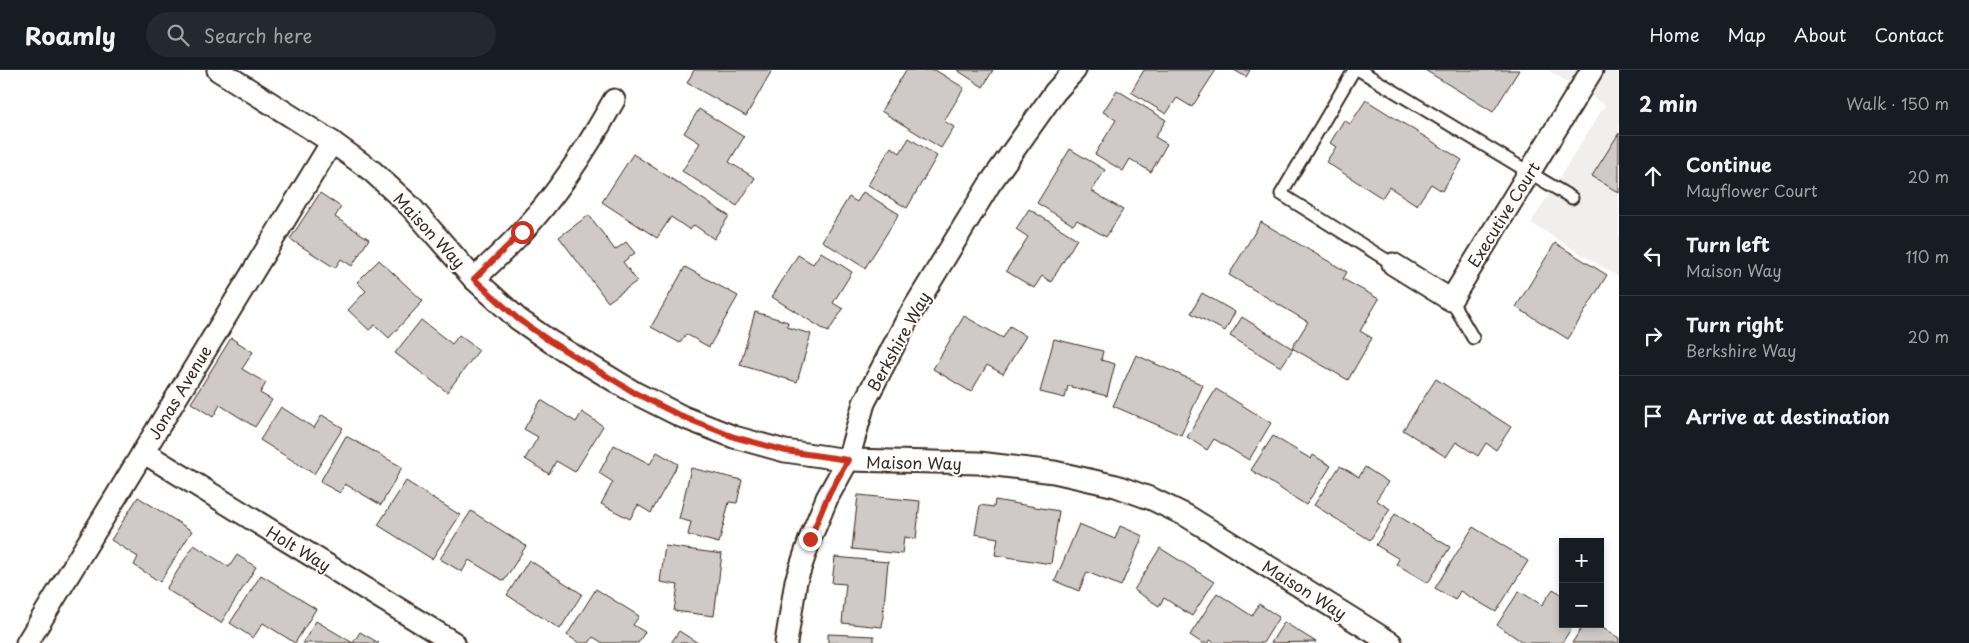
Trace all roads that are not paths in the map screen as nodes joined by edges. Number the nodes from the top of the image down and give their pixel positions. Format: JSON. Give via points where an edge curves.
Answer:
{"nodes":[{"id":1,"x":218,"y":70,"type":"edge"},
{"id":2,"x":1075,"y":70,"type":"edge"},
{"id":3,"x":1354,"y":70,"type":"edge"},
{"id":4,"x":1359,"y":70,"type":"edge"},
{"id":5,"x":1592,"y":70,"type":"edge"},
{"id":6,"x":614,"y":100,"type":"dead end"},
{"id":7,"x":332,"y":142,"type":"junction"},
{"id":8,"x":1529,"y":173,"type":"junction"},
{"id":9,"x":1572,"y":198,"type":"dead end"},
{"id":10,"x":1393,"y":264,"type":"joint"},
{"id":11,"x":474,"y":279,"type":"junction"},
{"id":12,"x":1450,"y":300,"type":"junction"},
{"id":13,"x":1473,"y":338,"type":"dead end"},
{"id":14,"x":143,"y":452,"type":"junction"},
{"id":15,"x":848,"y":460,"type":"junction"},
{"id":16,"x":27,"y":643,"type":"edge"},
{"id":17,"x":454,"y":643,"type":"edge"},
{"id":18,"x":786,"y":643,"type":"edge"},
{"id":19,"x":1391,"y":643,"type":"edge"}],
"edges":[{"from":1,"to":7,"type":"street","name":"Maison Way"},
{"from":2,"to":15,"type":"street","name":"Berkshire Way","via":[[1055,92],[989,185],[908,318],[864,403]]},
{"from":3,"to":10,"type":"lane","via":[[1281,194]]},
{"from":4,"to":8,"type":"lane"},
{"from":5,"to":8,"type":"street","name":"Executive Court"},
{"from":6,"to":11,"type":"street","via":[[564,179],[522,232]]},
{"from":7,"to":11,"type":"street","name":"Maison Way","via":[[372,171],[411,206]]},
{"from":7,"to":14,"type":"street","name":"Jonas Avenue"},
{"from":8,"to":9,"type":"lane"},
{"from":8,"to":12,"type":"street","name":"Executive Court"},
{"from":10,"to":12,"type":"street"},
{"from":11,"to":15,"type":"street","name":"Maison Way","via":[[518,319],[551,342],[635,393],[683,417],[734,437],[786,451]]},
{"from":12,"to":13,"type":"lane"},
{"from":14,"to":16,"type":"street","name":"Jonas Avenue"},
{"from":14,"to":17,"type":"street","name":"Holt Way"},
{"from":15,"to":18,"type":"street","name":"Berkshire Way","via":[[810,539],[796,581]]},
{"from":15,"to":19,"type":"street","name":"Maison Way","via":[[979,463],[1054,472],[1116,486],[1186,516]]}]}
